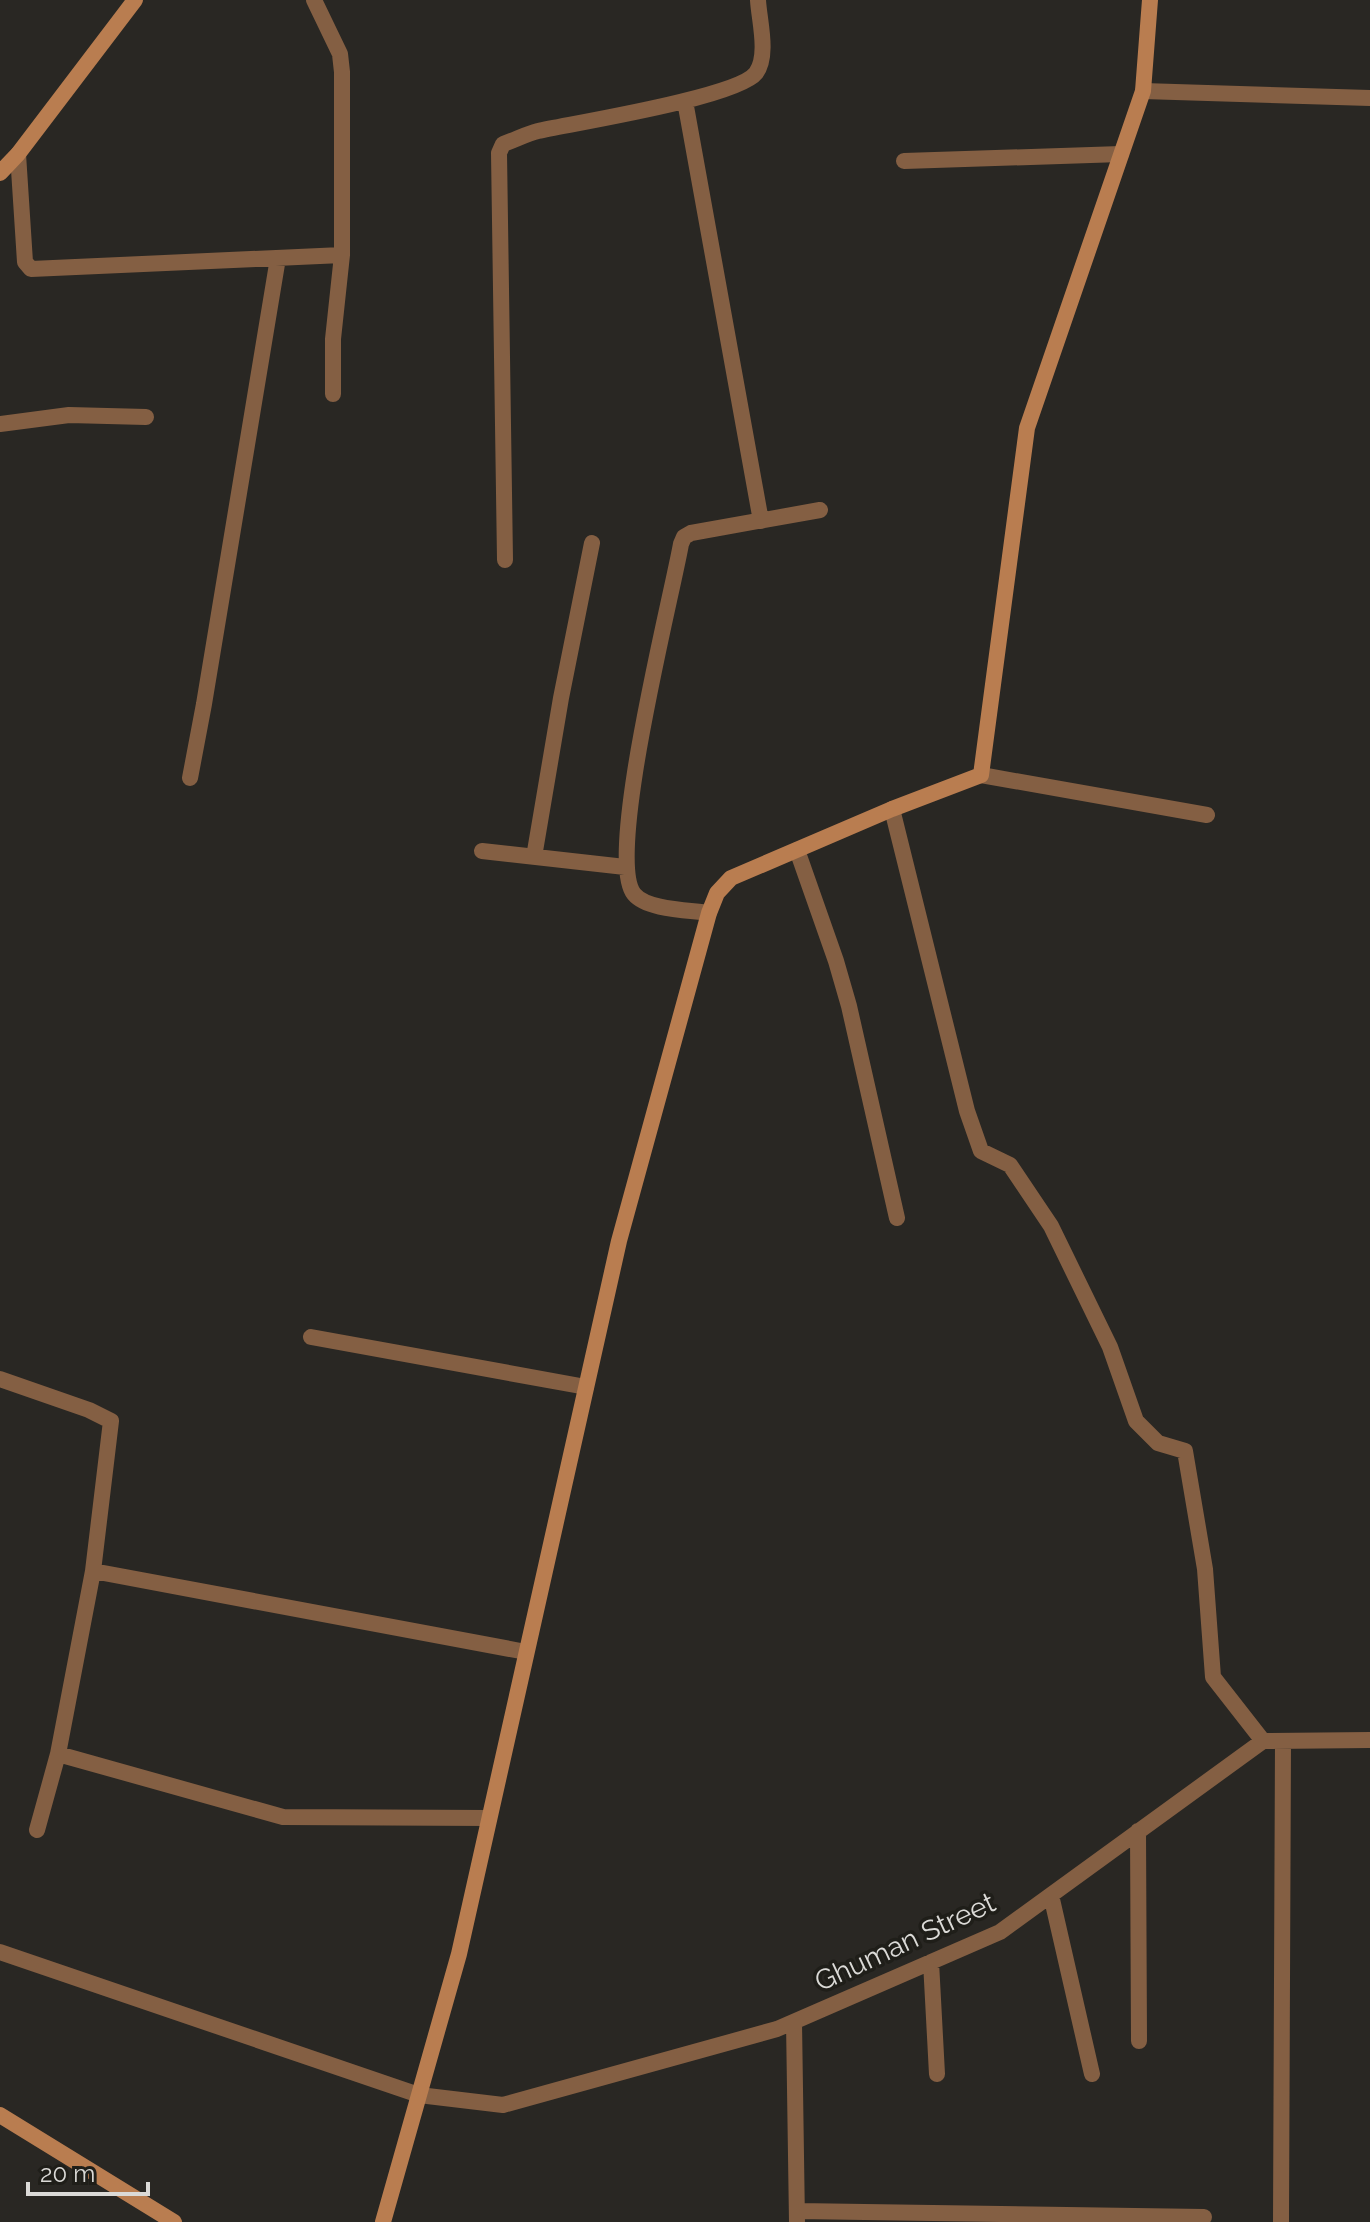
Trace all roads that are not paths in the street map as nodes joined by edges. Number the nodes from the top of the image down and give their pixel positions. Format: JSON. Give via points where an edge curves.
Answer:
{"nodes":[{"id":1,"x":135,"y":0,"type":"edge"},
{"id":2,"x":314,"y":0,"type":"edge"},
{"id":3,"x":758,"y":0,"type":"edge"},
{"id":4,"x":1150,"y":0,"type":"edge"},
{"id":5,"x":1143,"y":91,"type":"junction"},
{"id":6,"x":1370,"y":98,"type":"edge"},
{"id":7,"x":685,"y":101,"type":"junction"},
{"id":8,"x":18,"y":154,"type":"junction"},
{"id":9,"x":1121,"y":154,"type":"junction"},
{"id":10,"x":904,"y":161,"type":"dead end"},
{"id":11,"x":0,"y":173,"type":"edge"},
{"id":12,"x":342,"y":255,"type":"junction"},
{"id":13,"x":278,"y":258,"type":"junction"},
{"id":14,"x":333,"y":394,"type":"dead end"},
{"id":15,"x":146,"y":417,"type":"dead end"},
{"id":16,"x":0,"y":424,"type":"edge"},
{"id":17,"x":820,"y":510,"type":"dead end"},
{"id":18,"x":761,"y":521,"type":"junction"},
{"id":19,"x":592,"y":543,"type":"dead end"},
{"id":20,"x":505,"y":560,"type":"dead end"},
{"id":21,"x":981,"y":775,"type":"junction"},
{"id":22,"x":190,"y":778,"type":"dead end"},
{"id":23,"x":892,"y":809,"type":"junction"},
{"id":24,"x":1207,"y":815,"type":"dead end"},
{"id":25,"x":797,"y":850,"type":"junction"},
{"id":26,"x":482,"y":851,"type":"dead end"},
{"id":27,"x":534,"y":857,"type":"junction"},
{"id":28,"x":625,"y":867,"type":"junction"},
{"id":29,"x":709,"y":913,"type":"junction"},
{"id":30,"x":897,"y":1218,"type":"dead end"},
{"id":31,"x":311,"y":1337,"type":"dead end"},
{"id":32,"x":0,"y":1379,"type":"edge"},
{"id":33,"x":586,"y":1387,"type":"junction"},
{"id":34,"x":93,"y":1571,"type":"junction"},
{"id":35,"x":526,"y":1652,"type":"junction"},
{"id":36,"x":1370,"y":1740,"type":"edge"},
{"id":37,"x":1263,"y":1741,"type":"junction"},
{"id":38,"x":1283,"y":1742,"type":"junction"},
{"id":39,"x":58,"y":1754,"type":"junction"},
{"id":40,"x":489,"y":1818,"type":"junction"},
{"id":41,"x":37,"y":1830,"type":"dead end"},
{"id":42,"x":1138,"y":1831,"type":"junction"},
{"id":43,"x":1051,"y":1895,"type":"junction"},
{"id":44,"x":0,"y":1952,"type":"edge"},
{"id":45,"x":931,"y":1962,"type":"junction"},
{"id":46,"x":794,"y":2022,"type":"junction"},
{"id":47,"x":1139,"y":2041,"type":"dead end"},
{"id":48,"x":937,"y":2074,"type":"dead end"},
{"id":49,"x":1092,"y":2074,"type":"dead end"},
{"id":50,"x":419,"y":2095,"type":"junction"},
{"id":51,"x":0,"y":2115,"type":"edge"},
{"id":52,"x":797,"y":2216,"type":"edge"},
{"id":53,"x":1204,"y":2217,"type":"dead end"},
{"id":54,"x":174,"y":2222,"type":"edge"},
{"id":55,"x":383,"y":2222,"type":"edge"},
{"id":56,"x":1281,"y":2222,"type":"edge"}],
"edges":[{"from":1,"to":8,"type":"street"},
{"from":2,"to":12,"type":"street","via":[[340,54],[342,72]]},
{"from":3,"to":7,"type":"street","via":[[762,54],[755,75]]},
{"from":4,"to":5,"type":"street"},
{"from":5,"to":6,"type":"street"},
{"from":5,"to":9,"type":"street"},
{"from":7,"to":18,"type":"street"},
{"from":7,"to":20,"type":"street","via":[[533,132],[503,144],[499,153]]},
{"from":8,"to":11,"type":"street"},
{"from":8,"to":13,"type":"street","via":[[25,262],[31,269]]},
{"from":9,"to":10,"type":"street"},
{"from":9,"to":21,"type":"street","via":[[1027,428]]},
{"from":12,"to":13,"type":"street"},
{"from":12,"to":14,"type":"street"},
{"from":13,"to":22,"type":"street"},
{"from":15,"to":16,"type":"street","via":[[69,415]]},
{"from":17,"to":18,"type":"street"},
{"from":18,"to":28,"type":"street","via":[[684,537],[630,804]]},
{"from":19,"to":27,"type":"street"},
{"from":21,"to":23,"type":"street"},
{"from":21,"to":24,"type":"street"},
{"from":23,"to":25,"type":"street"},
{"from":23,"to":37,"type":"street","via":[[981,1151],[1010,1165],[1051,1226],[1110,1347],[1136,1421],[1158,1443],[1185,1451],[1205,1569],[1213,1677]]},
{"from":25,"to":29,"type":"street","via":[[731,878]]},
{"from":25,"to":30,"type":"street","via":[[849,1006]]},
{"from":26,"to":27,"type":"street"},
{"from":27,"to":28,"type":"street"},
{"from":28,"to":29,"type":"street","via":[[628,885],[646,904]]},
{"from":29,"to":33,"type":"street","via":[[619,1241]]},
{"from":31,"to":33,"type":"street"},
{"from":32,"to":34,"type":"street","via":[[111,1421]]},
{"from":33,"to":35,"type":"street"},
{"from":34,"to":35,"type":"street"},
{"from":34,"to":39,"type":"street"},
{"from":35,"to":40,"type":"street"},
{"from":36,"to":38,"type":"street"},
{"from":37,"to":38,"type":"street"},
{"from":37,"to":42,"type":"street","name":"Ghuman Street"},
{"from":38,"to":56,"type":"street"},
{"from":39,"to":40,"type":"street","via":[[283,1817]]},
{"from":39,"to":41,"type":"street"},
{"from":40,"to":50,"type":"street","via":[[459,1954]]},
{"from":42,"to":43,"type":"street","name":"Ghuman Street"},
{"from":42,"to":47,"type":"street"},
{"from":43,"to":45,"type":"street","name":"Ghuman Street","via":[[1000,1932]]},
{"from":43,"to":49,"type":"street"},
{"from":44,"to":50,"type":"street","name":"Ghuman Street"},
{"from":45,"to":46,"type":"street","name":"Ghuman Street"},
{"from":45,"to":48,"type":"street"},
{"from":46,"to":50,"type":"street","name":"Ghuman Street","via":[[503,2105]]},
{"from":46,"to":52,"type":"street"},
{"from":50,"to":55,"type":"street"},
{"from":51,"to":54,"type":"street"},
{"from":52,"to":53,"type":"street"}]}
